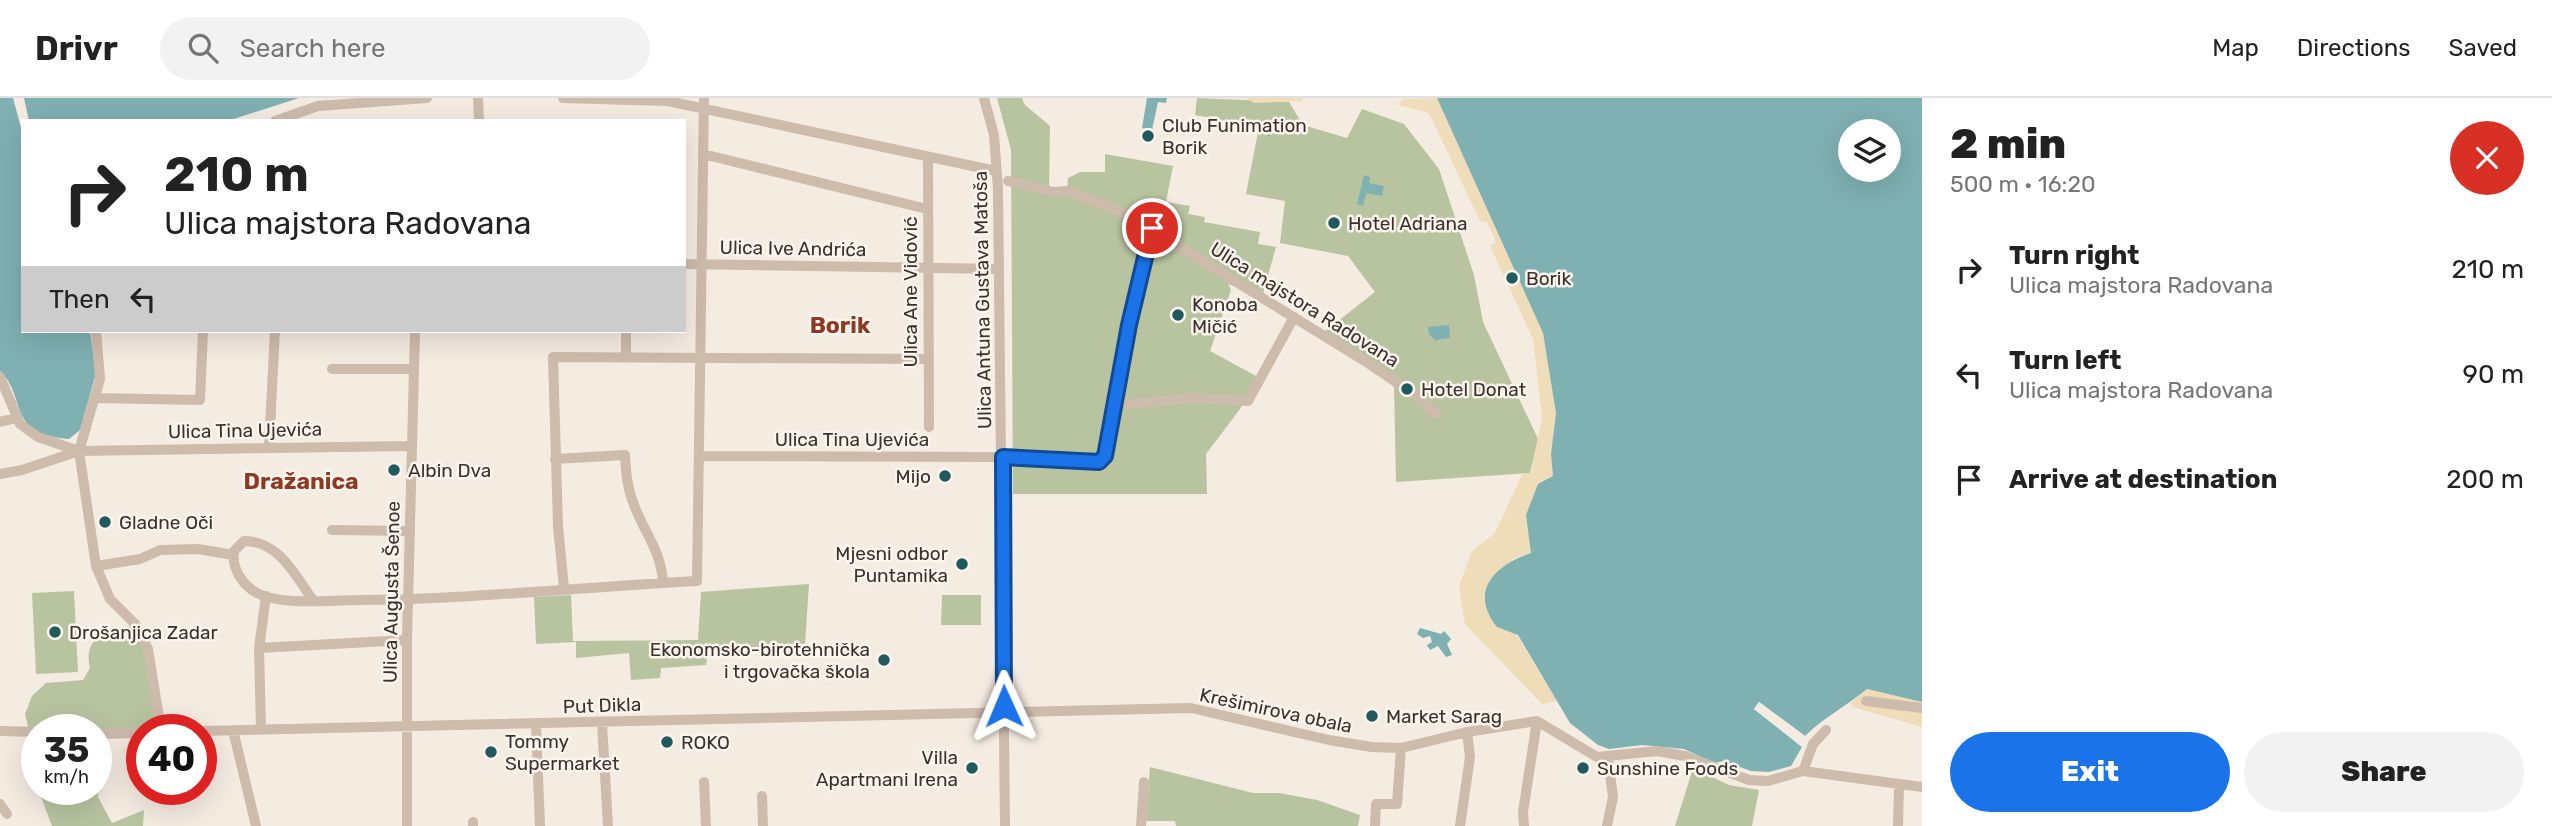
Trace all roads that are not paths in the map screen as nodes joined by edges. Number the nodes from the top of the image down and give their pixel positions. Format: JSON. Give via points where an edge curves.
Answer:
{"nodes":[{"id":1,"x":427,"y":98,"type":"edge"},
{"id":2,"x":478,"y":98,"type":"edge"},
{"id":3,"x":562,"y":98,"type":"edge"},
{"id":4,"x":984,"y":98,"type":"edge"},
{"id":5,"x":704,"y":102,"type":"edge"},
{"id":6,"x":281,"y":119,"type":"edge"},
{"id":7,"x":479,"y":119,"type":"edge"},
{"id":8,"x":703,"y":154,"type":"junction"},
{"id":9,"x":928,"y":157,"type":"junction"},
{"id":10,"x":996,"y":171,"type":"junction"},
{"id":11,"x":1008,"y":181,"type":"dead end"},
{"id":12,"x":926,"y":209,"type":"junction"},
{"id":13,"x":1152,"y":228,"type":"junction"},
{"id":14,"x":686,"y":264,"type":"edge"},
{"id":15,"x":702,"y":264,"type":"junction"},
{"id":16,"x":926,"y":268,"type":"junction"},
{"id":17,"x":999,"y":269,"type":"junction"},
{"id":18,"x":1294,"y":317,"type":"junction"},
{"id":19,"x":96,"y":333,"type":"edge"},
{"id":20,"x":203,"y":333,"type":"edge"},
{"id":21,"x":275,"y":333,"type":"edge"},
{"id":22,"x":415,"y":333,"type":"edge"},
{"id":23,"x":626,"y":333,"type":"edge"},
{"id":24,"x":701,"y":356,"type":"junction"},
{"id":25,"x":626,"y":357,"type":"junction"},
{"id":26,"x":927,"y":359,"type":"junction"},
{"id":27,"x":332,"y":369,"type":"dead end"},
{"id":28,"x":414,"y":369,"type":"junction"},
{"id":29,"x":0,"y":377,"type":"edge"},
{"id":30,"x":95,"y":398,"type":"junction"},
{"id":31,"x":1114,"y":401,"type":"junction"},
{"id":32,"x":1437,"y":414,"type":"dead end"},
{"id":33,"x":16,"y":418,"type":"junction"},
{"id":34,"x":0,"y":422,"type":"edge"},
{"id":35,"x":929,"y":427,"type":"dead end"},
{"id":36,"x":269,"y":446,"type":"junction"},
{"id":37,"x":411,"y":446,"type":"junction"},
{"id":38,"x":79,"y":451,"type":"junction"},
{"id":39,"x":701,"y":456,"type":"junction"},
{"id":40,"x":1003,"y":457,"type":"junction"},
{"id":41,"x":555,"y":458,"type":"junction"},
{"id":42,"x":0,"y":474,"type":"edge"},
{"id":43,"x":332,"y":530,"type":"dead end"},
{"id":44,"x":409,"y":531,"type":"junction"},
{"id":45,"x":233,"y":555,"type":"junction"},
{"id":46,"x":96,"y":566,"type":"junction"},
{"id":47,"x":663,"y":583,"type":"junction"},
{"id":48,"x":564,"y":588,"type":"junction"},
{"id":49,"x":266,"y":596,"type":"junction"},
{"id":50,"x":408,"y":599,"type":"junction"},
{"id":51,"x":313,"y":600,"type":"junction"},
{"id":52,"x":407,"y":640,"type":"junction"},
{"id":53,"x":259,"y":648,"type":"junction"},
{"id":54,"x":1866,"y":701,"type":"dead end"},
{"id":55,"x":1922,"y":708,"type":"edge"},
{"id":56,"x":1004,"y":712,"type":"junction"},
{"id":57,"x":158,"y":714,"type":"edge"},
{"id":58,"x":1537,"y":721,"type":"junction"},
{"id":59,"x":602,"y":723,"type":"junction"},
{"id":60,"x":537,"y":724,"type":"junction"},
{"id":61,"x":407,"y":727,"type":"junction"},
{"id":62,"x":261,"y":729,"type":"junction"},
{"id":63,"x":217,"y":730,"type":"edge"},
{"id":64,"x":233,"y":730,"type":"junction"},
{"id":65,"x":1826,"y":730,"type":"dead end"},
{"id":66,"x":0,"y":731,"type":"edge"},
{"id":67,"x":21,"y":732,"type":"edge"},
{"id":68,"x":1467,"y":732,"type":"junction"},
{"id":69,"x":1401,"y":748,"type":"junction"},
{"id":70,"x":1608,"y":758,"type":"junction"},
{"id":71,"x":1803,"y":771,"type":"junction"},
{"id":72,"x":704,"y":782,"type":"dead end"},
{"id":73,"x":1144,"y":782,"type":"dead end"},
{"id":74,"x":1899,"y":785,"type":"junction"},
{"id":75,"x":1922,"y":787,"type":"edge"},
{"id":76,"x":762,"y":796,"type":"dead end"},
{"id":77,"x":0,"y":803,"type":"edge"},
{"id":78,"x":7,"y":814,"type":"dead end"},
{"id":79,"x":256,"y":826,"type":"edge"},
{"id":80,"x":407,"y":826,"type":"edge"},
{"id":81,"x":540,"y":826,"type":"edge"},
{"id":82,"x":608,"y":826,"type":"edge"},
{"id":83,"x":706,"y":826,"type":"edge"},
{"id":84,"x":763,"y":826,"type":"edge"},
{"id":85,"x":1005,"y":826,"type":"edge"},
{"id":86,"x":1141,"y":826,"type":"edge"},
{"id":87,"x":1375,"y":826,"type":"edge"},
{"id":88,"x":1460,"y":826,"type":"edge"},
{"id":89,"x":1524,"y":826,"type":"edge"},
{"id":90,"x":1607,"y":826,"type":"edge"},
{"id":91,"x":1898,"y":826,"type":"edge"}],
"edges":[{"from":1,"to":6,"type":"street","via":[[318,106]]},
{"from":2,"to":7,"type":"street"},
{"from":3,"to":5,"type":"street"},
{"from":4,"to":10,"type":"street","name":"Ulica Antuna Gustava Matoša","via":[[994,135]]},
{"from":5,"to":8,"type":"street"},
{"from":5,"to":9,"type":"street"},
{"from":8,"to":12,"type":"street"},
{"from":8,"to":15,"type":"street"},
{"from":9,"to":10,"type":"street"},
{"from":9,"to":12,"type":"street","name":"Ulica Ane Vidović"},
{"from":10,"to":17,"type":"street","name":"Ulica Antuna Gustava Matoša"},
{"from":11,"to":13,"type":"street","name":"Ulica majstora Radovana","via":[[1068,191]]},
{"from":12,"to":16,"type":"street","name":"Ulica Ane Vidović"},
{"from":13,"to":18,"type":"street","name":"Ulica majstora Radovana"},
{"from":13,"to":31,"type":"street"},
{"from":14,"to":15,"type":"street","name":"Ulica Ive Andrića"},
{"from":15,"to":16,"type":"street","name":"Ulica Ive Andrića"},
{"from":15,"to":24,"type":"street"},
{"from":16,"to":17,"type":"street","name":"Ulica Ive Andrića"},
{"from":16,"to":26,"type":"street","name":"Ulica Ane Vidović"},
{"from":17,"to":40,"type":"street","name":"Ulica Antuna Gustava Matoša"},
{"from":18,"to":31,"type":"street","via":[[1248,401]]},
{"from":18,"to":32,"type":"street","name":"Ulica majstora Radovana","via":[[1414,394]]},
{"from":19,"to":30,"type":"street","via":[[101,368]]},
{"from":20,"to":30,"type":"street","via":[[200,400]]},
{"from":21,"to":36,"type":"street"},
{"from":22,"to":28,"type":"street","name":"Ulica Augusta Šenoe"},
{"from":23,"to":25,"type":"street"},
{"from":24,"to":25,"type":"street"},
{"from":24,"to":26,"type":"street"},
{"from":24,"to":39,"type":"street"},
{"from":25,"to":41,"type":"street","via":[[553,357]]},
{"from":26,"to":35,"type":"street","name":"Ulica Ane Vidović"},
{"from":27,"to":28,"type":"street"},
{"from":28,"to":37,"type":"street","name":"Ulica Augusta Šenoe"},
{"from":29,"to":33,"type":"street"},
{"from":30,"to":38,"type":"street"},
{"from":31,"to":40,"type":"street","via":[[1105,456],[1099,462]]},
{"from":33,"to":34,"type":"street"},
{"from":33,"to":38,"type":"street","via":[[38,437]]},
{"from":36,"to":37,"type":"street","name":"Ulica Tina Ujevića"},
{"from":36,"to":38,"type":"street","name":"Ulica Tina Ujevića"},
{"from":37,"to":44,"type":"street","name":"Ulica Augusta Šenoe"},
{"from":38,"to":42,"type":"street"},
{"from":38,"to":46,"type":"street"},
{"from":39,"to":40,"type":"street","name":"Ulica Tina Ujevića"},
{"from":39,"to":47,"type":"street","via":[[697,581]]},
{"from":40,"to":56,"type":"street","name":"Ulica Antuna Gustava Matoša"},
{"from":41,"to":47,"type":"street","via":[[625,455],[626,483],[660,556]]},
{"from":41,"to":48,"type":"street"},
{"from":43,"to":44,"type":"street"},
{"from":44,"to":50,"type":"street","name":"Ulica Augusta Šenoe"},
{"from":45,"to":46,"type":"street","via":[[198,549],[160,550],[140,559]]},
{"from":45,"to":49,"type":"street","via":[[235,571]]},
{"from":45,"to":51,"type":"street","via":[[244,541],[275,549]]},
{"from":46,"to":57,"type":"street","via":[[110,599],[136,625],[148,649]]},
{"from":47,"to":48,"type":"street"},
{"from":48,"to":50,"type":"street"},
{"from":49,"to":51,"type":"street"},
{"from":49,"to":53,"type":"street"},
{"from":50,"to":51,"type":"street"},
{"from":50,"to":52,"type":"street","name":"Ulica Augusta Šenoe"},
{"from":52,"to":53,"type":"street"},
{"from":52,"to":61,"type":"street","name":"Ulica Augusta Šenoe"},
{"from":53,"to":62,"type":"street"},
{"from":54,"to":55,"type":"street"},
{"from":56,"to":59,"type":"street","name":"Put Dikla"},
{"from":56,"to":69,"type":"street","name":"Krešimirova obala","via":[[1192,708],[1349,745]]},
{"from":56,"to":85,"type":"street","name":"Ulica Antuna Gustava Matoša"},
{"from":58,"to":68,"type":"street","name":"Krešimirova obala"},
{"from":58,"to":70,"type":"street","via":[[1587,754]]},
{"from":58,"to":89,"type":"street"},
{"from":59,"to":60,"type":"street","name":"Put Dikla"},
{"from":59,"to":82,"type":"street"},
{"from":60,"to":61,"type":"street","name":"Put Dikla"},
{"from":60,"to":81,"type":"street"},
{"from":61,"to":62,"type":"street","name":"Put Dikla"},
{"from":61,"to":80,"type":"street","name":"Ulica Augusta Šenoe"},
{"from":62,"to":64,"type":"street","name":"Put Dikla"},
{"from":63,"to":64,"type":"street","name":"Put Dikla"},
{"from":64,"to":79,"type":"street"},
{"from":65,"to":71,"type":"street","via":[[1813,744]]},
{"from":66,"to":67,"type":"street"},
{"from":68,"to":69,"type":"street","name":"Krešimirova obala"},
{"from":68,"to":88,"type":"street","via":[[1470,757]]},
{"from":69,"to":87,"type":"street","via":[[1397,804],[1376,804]]},
{"from":70,"to":71,"type":"street","via":[[1671,752],[1759,782]]},
{"from":70,"to":90,"type":"street","via":[[1613,797]]},
{"from":71,"to":74,"type":"street"},
{"from":72,"to":83,"type":"street"},
{"from":73,"to":86,"type":"street"},
{"from":74,"to":75,"type":"street"},
{"from":74,"to":91,"type":"street"},
{"from":76,"to":84,"type":"street"},
{"from":77,"to":78,"type":"street"}]}
